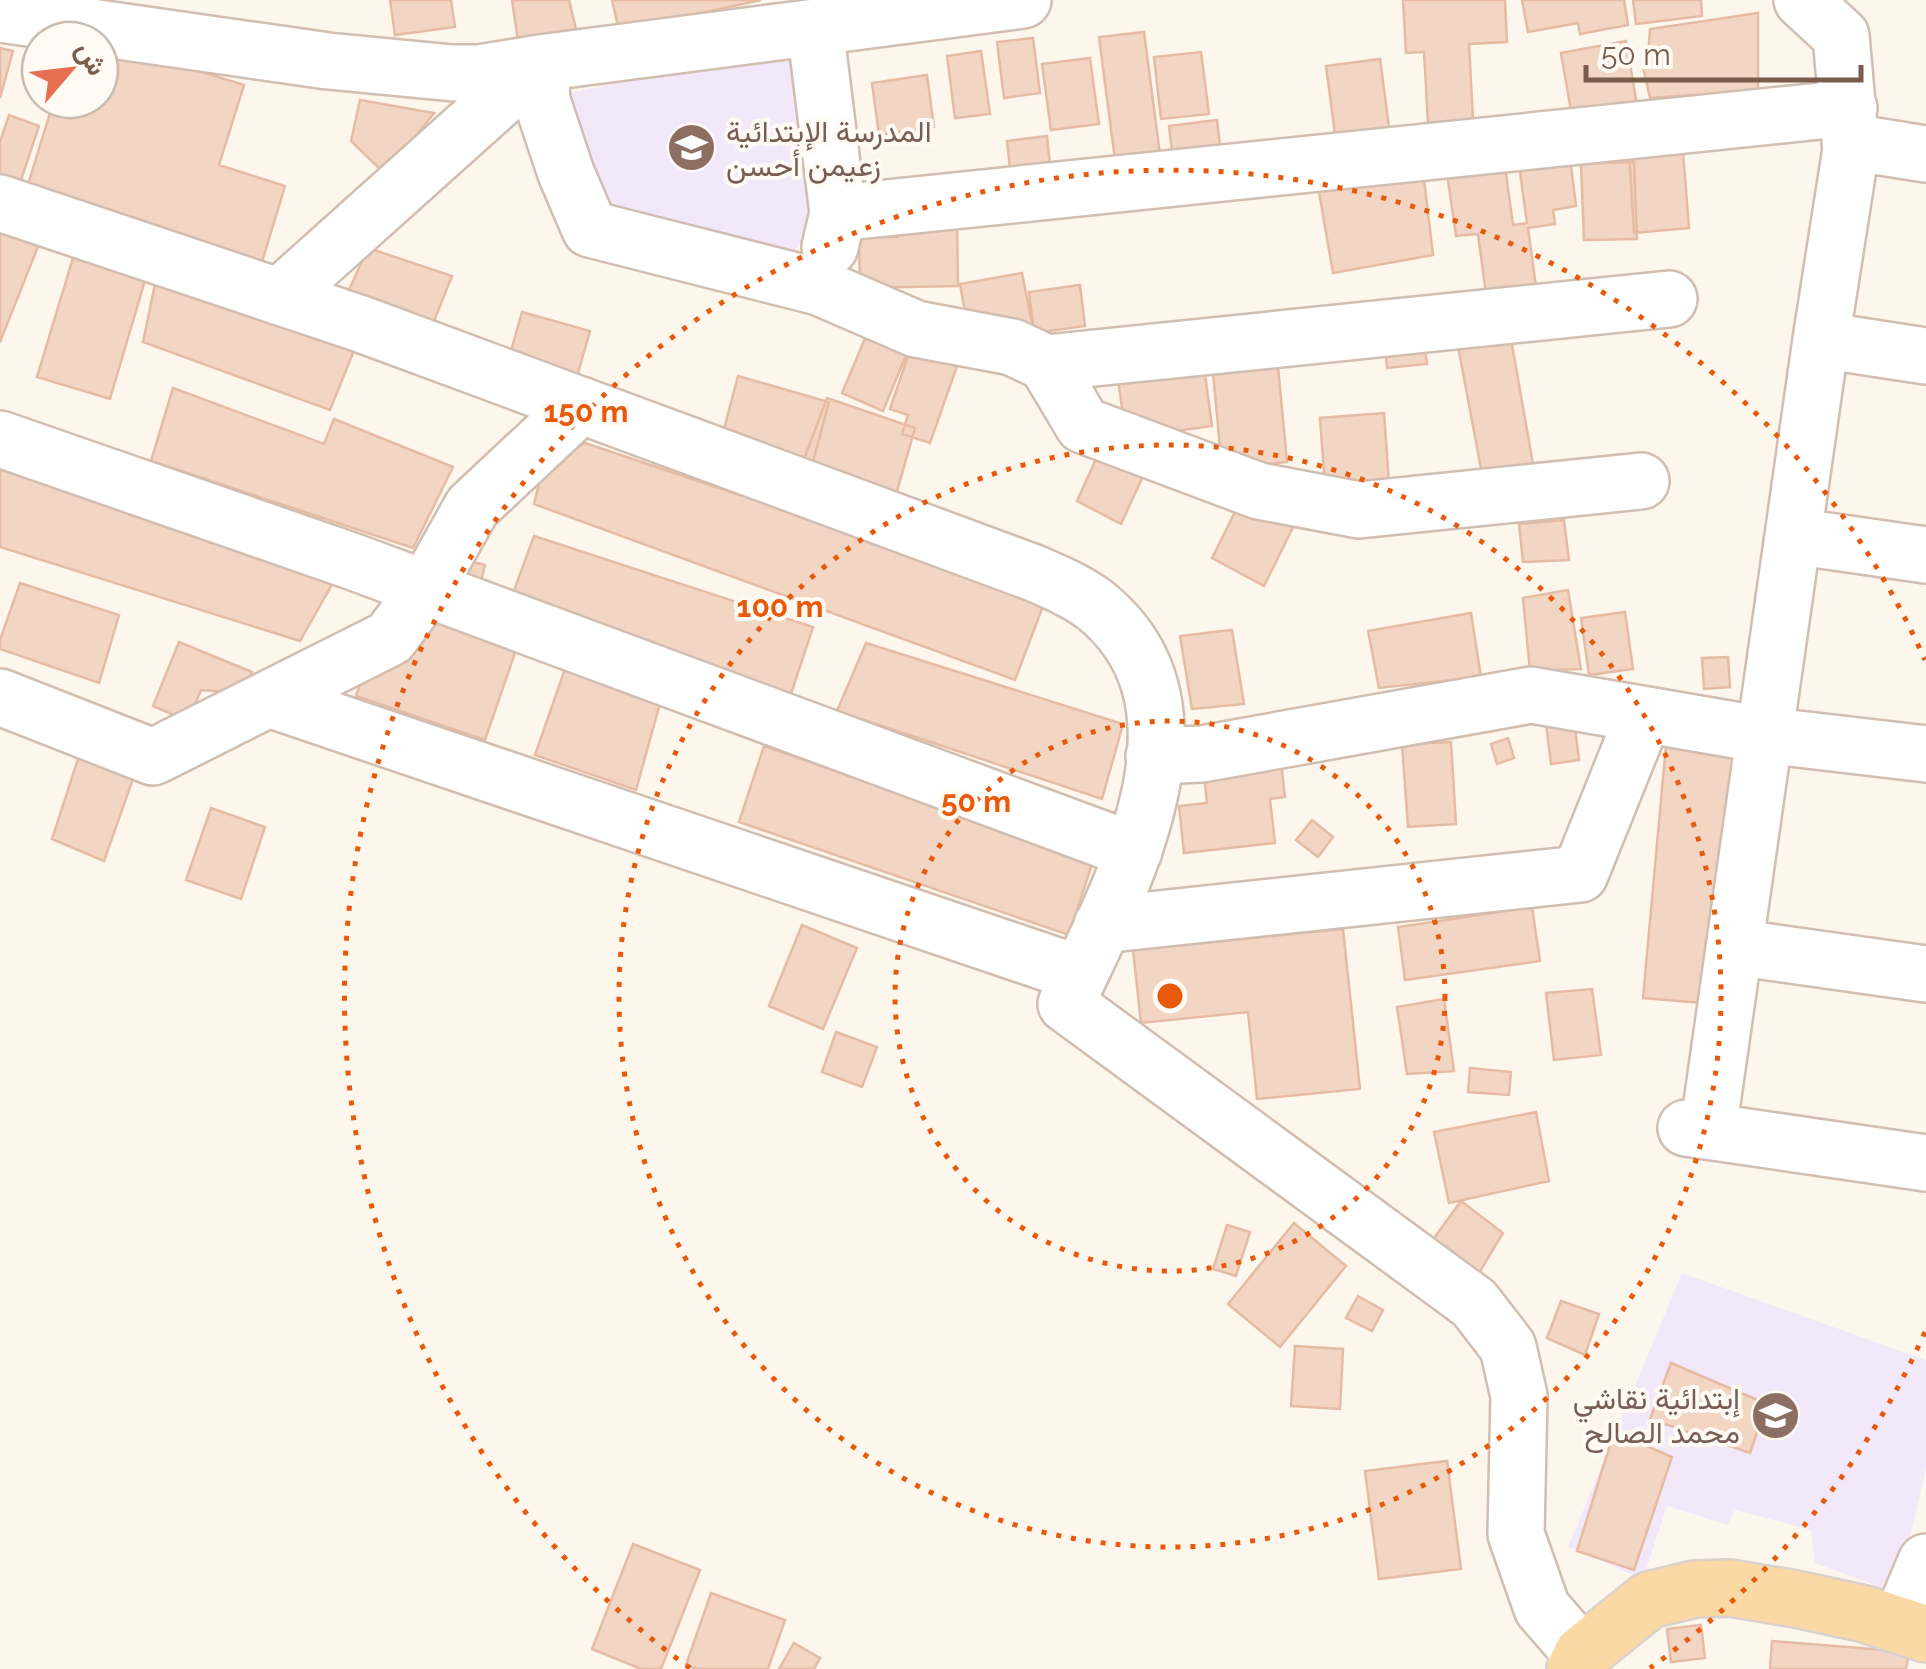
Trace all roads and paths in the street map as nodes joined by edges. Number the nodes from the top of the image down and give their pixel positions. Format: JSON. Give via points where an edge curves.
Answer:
{"nodes":[{"id":1,"x":1023,"y":0,"type":"edge"},
{"id":2,"x":1802,"y":0,"type":"edge"},
{"id":3,"x":0,"y":14,"type":"edge"},
{"id":4,"x":815,"y":27,"type":"junction"},
{"id":5,"x":540,"y":63,"type":"junction"},
{"id":6,"x":1849,"y":125,"type":"junction"},
{"id":7,"x":1926,"y":154,"type":"edge"},
{"id":8,"x":0,"y":202,"type":"edge"},
{"id":9,"x":838,"y":213,"type":"junction"},
{"id":10,"x":819,"y":287,"type":"junction"},
{"id":11,"x":279,"y":296,"type":"junction"},
{"id":12,"x":1670,"y":300,"type":"dead end"},
{"id":13,"x":1821,"y":340,"type":"junction"},
{"id":14,"x":1926,"y":356,"type":"edge"},
{"id":15,"x":1046,"y":362,"type":"junction"},
{"id":16,"x":581,"y":405,"type":"junction"},
{"id":17,"x":0,"y":439,"type":"edge"},
{"id":18,"x":1641,"y":481,"type":"dead end"},
{"id":19,"x":1792,"y":536,"type":"junction"},
{"id":20,"x":1926,"y":555,"type":"edge"},
{"id":21,"x":426,"y":589,"type":"junction"},
{"id":22,"x":0,"y":697,"type":"edge"},
{"id":23,"x":269,"y":699,"type":"junction"},
{"id":24,"x":1644,"y":715,"type":"junction"},
{"id":25,"x":1764,"y":735,"type":"junction"},
{"id":26,"x":1926,"y":754,"type":"edge"},
{"id":27,"x":1154,"y":756,"type":"junction"},
{"id":28,"x":1134,"y":851,"type":"junction"},
{"id":29,"x":1102,"y":926,"type":"junction"},
{"id":30,"x":1734,"y":947,"type":"junction"},
{"id":31,"x":1080,"y":974,"type":"junction"},
{"id":32,"x":1926,"y":974,"type":"edge"},
{"id":33,"x":1926,"y":1163,"type":"edge"},
{"id":34,"x":1926,"y":1562,"type":"edge"},
{"id":35,"x":1913,"y":1629,"type":"edge"},
{"id":36,"x":1578,"y":1662,"type":"edge"}],
"edges":[{"from":1,"to":4,"type":"street"},
{"from":2,"to":6,"type":"street","via":[[1841,36]]},
{"from":3,"to":5,"type":"street","via":[[453,73]]},
{"from":4,"to":5,"type":"street"},
{"from":4,"to":9,"type":"street"},
{"from":5,"to":10,"type":"street","via":[[542,100],[590,229]]},
{"from":5,"to":11,"type":"street"},
{"from":6,"to":7,"type":"street"},
{"from":6,"to":9,"type":"street"},
{"from":6,"to":13,"type":"street"},
{"from":8,"to":11,"type":"street"},
{"from":9,"to":10,"type":"street"},
{"from":10,"to":15,"type":"street","via":[[916,329],[1012,347]]},
{"from":11,"to":16,"type":"street"},
{"from":12,"to":15,"type":"street"},
{"from":13,"to":14,"type":"street"},
{"from":13,"to":19,"type":"street"},
{"from":15,"to":18,"type":"street","via":[[1083,425],[1259,490],[1359,510]]},
{"from":16,"to":21,"type":"street","via":[[472,507]]},
{"from":16,"to":27,"type":"street","via":[[1071,589],[1115,624],[1147,675]]},
{"from":17,"to":21,"type":"street"},
{"from":19,"to":20,"type":"street"},
{"from":19,"to":25,"type":"street"},
{"from":21,"to":23,"type":"street","via":[[390,638]]},
{"from":21,"to":28,"type":"street"},
{"from":22,"to":23,"type":"street","via":[[154,757]]},
{"from":23,"to":31,"type":"street"},
{"from":24,"to":25,"type":"street"},
{"from":24,"to":27,"type":"street","via":[[1531,695],[1202,754]]},
{"from":24,"to":29,"type":"street","via":[[1580,874]]},
{"from":25,"to":26,"type":"street"},
{"from":25,"to":30,"type":"street"},
{"from":27,"to":28,"type":"street"},
{"from":28,"to":29,"type":"street"},
{"from":29,"to":31,"type":"street"},
{"from":30,"to":32,"type":"street"},
{"from":30,"to":33,"type":"street","via":[[1697,1129]]},
{"from":31,"to":36,"type":"street","via":[[1066,1004],[1474,1303],[1508,1347],[1519,1396],[1516,1534],[1542,1608]]},
{"from":34,"to":35,"type":"street"},
{"from":35,"to":36,"type":"main road","via":[[1796,1598],[1694,1589],[1648,1600]]}]}
